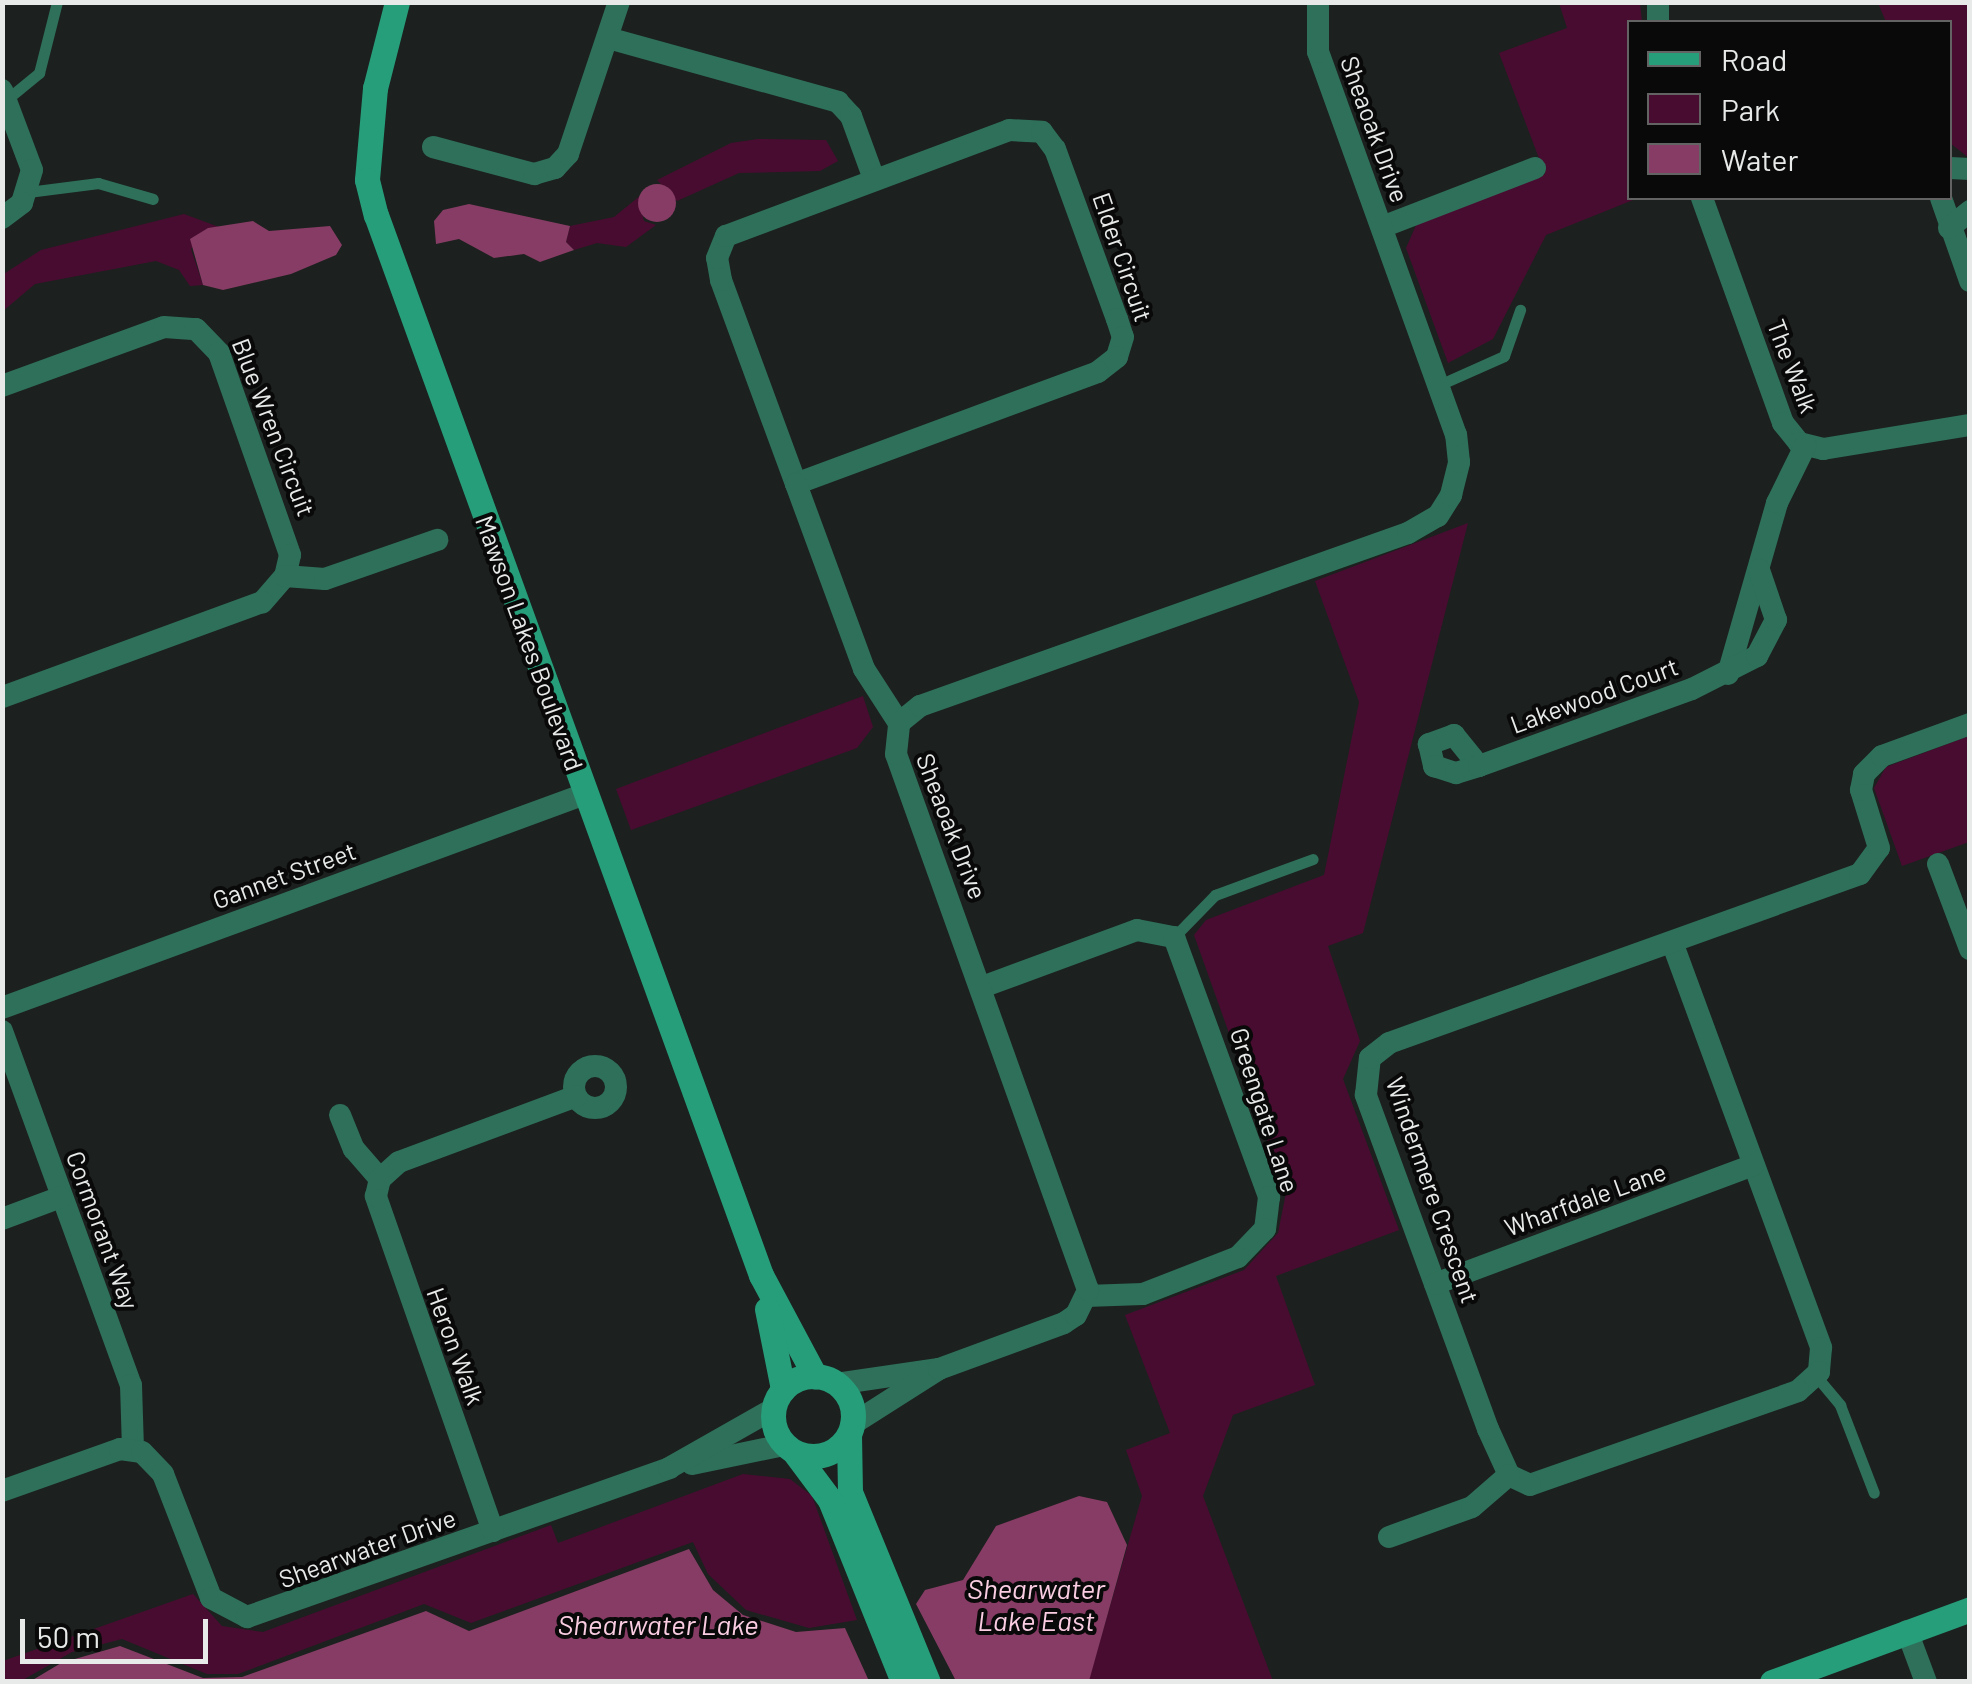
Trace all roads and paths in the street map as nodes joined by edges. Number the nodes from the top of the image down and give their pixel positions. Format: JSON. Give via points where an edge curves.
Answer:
{"nodes":[{"id":1,"x":57,"y":2,"type":"edge"},
{"id":2,"x":396,"y":2,"type":"edge"},
{"id":3,"x":620,"y":2,"type":"edge"},
{"id":4,"x":1318,"y":2,"type":"edge"},
{"id":5,"x":608,"y":38,"type":"junction"},
{"id":6,"x":4,"y":95,"type":"edge"},
{"id":7,"x":433,"y":146,"type":"dead end"},
{"id":8,"x":1535,"y":168,"type":"dead end"},
{"id":9,"x":874,"y":179,"type":"junction"},
{"id":10,"x":28,"y":192,"type":"junction"},
{"id":11,"x":153,"y":199,"type":"dead end"},
{"id":12,"x":1703,"y":200,"type":"edge"},
{"id":13,"x":1942,"y":200,"type":"edge"},
{"id":14,"x":1970,"y":211,"type":"edge"},
{"id":15,"x":2,"y":218,"type":"edge"},
{"id":16,"x":1382,"y":227,"type":"junction"},
{"id":17,"x":1949,"y":228,"type":"junction"},
{"id":18,"x":1970,"y":281,"type":"edge"},
{"id":19,"x":1520,"y":310,"type":"dead end"},
{"id":20,"x":1439,"y":384,"type":"junction"},
{"id":21,"x":2,"y":386,"type":"edge"},
{"id":22,"x":1970,"y":425,"type":"edge"},
{"id":23,"x":1805,"y":446,"type":"junction"},
{"id":24,"x":796,"y":484,"type":"junction"},
{"id":25,"x":437,"y":540,"type":"dead end"},
{"id":26,"x":1760,"y":570,"type":"junction"},
{"id":27,"x":285,"y":576,"type":"junction"},
{"id":28,"x":1728,"y":674,"type":"junction"},
{"id":29,"x":2,"y":696,"type":"edge"},
{"id":30,"x":899,"y":724,"type":"junction"},
{"id":31,"x":1970,"y":724,"type":"edge"},
{"id":32,"x":1479,"y":766,"type":"dead end"},
{"id":33,"x":585,"y":794,"type":"junction"},
{"id":34,"x":1312,"y":859,"type":"dead end"},
{"id":35,"x":1938,"y":864,"type":"dead end"},
{"id":36,"x":1174,"y":936,"type":"junction"},
{"id":37,"x":1672,"y":942,"type":"junction"},
{"id":38,"x":1970,"y":949,"type":"edge"},
{"id":39,"x":982,"y":986,"type":"junction"},
{"id":40,"x":2,"y":1008,"type":"edge"},
{"id":41,"x":2,"y":1031,"type":"edge"},
{"id":42,"x":576,"y":1096,"type":"dead end"},
{"id":43,"x":340,"y":1115,"type":"dead end"},
{"id":44,"x":1753,"y":1165,"type":"junction"},
{"id":45,"x":380,"y":1179,"type":"junction"},
{"id":46,"x":61,"y":1198,"type":"junction"},
{"id":47,"x":2,"y":1219,"type":"edge"},
{"id":48,"x":760,"y":1275,"type":"junction"},
{"id":49,"x":1435,"y":1284,"type":"junction"},
{"id":50,"x":1086,"y":1296,"type":"junction"},
{"id":51,"x":939,"y":1369,"type":"junction"},
{"id":52,"x":1816,"y":1376,"type":"junction"},
{"id":53,"x":825,"y":1380,"type":"junction"},
{"id":54,"x":778,"y":1399,"type":"junction"},
{"id":55,"x":850,"y":1430,"type":"junction"},
{"id":56,"x":133,"y":1449,"type":"junction"},
{"id":57,"x":790,"y":1449,"type":"junction"},
{"id":58,"x":669,"y":1468,"type":"junction"},
{"id":59,"x":1509,"y":1475,"type":"junction"},
{"id":60,"x":2,"y":1491,"type":"edge"},
{"id":61,"x":1874,"y":1493,"type":"dead end"},
{"id":62,"x":493,"y":1531,"type":"junction"},
{"id":63,"x":1389,"y":1538,"type":"dead end"},
{"id":64,"x":1970,"y":1608,"type":"edge"},
{"id":65,"x":1908,"y":1632,"type":"junction"},
{"id":66,"x":903,"y":1682,"type":"edge"},
{"id":67,"x":928,"y":1682,"type":"edge"},
{"id":68,"x":1772,"y":1682,"type":"edge"},
{"id":69,"x":1926,"y":1682,"type":"edge"}],
"edges":[{"from":1,"to":6,"type":"lane","via":[[39,73]]},
{"from":2,"to":33,"type":"street","name":"Mawson Lakes Boulevard","via":[[375,88],[366,180]]},
{"from":3,"to":5,"type":"street"},
{"from":4,"to":16,"type":"street","name":"Sheaoak Drive","via":[[1318,52]]},
{"from":5,"to":7,"type":"street","via":[[568,154],[555,168],[534,174]]},
{"from":5,"to":9,"type":"street","via":[[838,102],[851,116]]},
{"from":6,"to":10,"type":"street","via":[[32,170]]},
{"from":8,"to":16,"type":"street"},
{"from":9,"to":24,"type":"street","name":"Elder Circuit","via":[[738,228],[720,246],[721,280]]},
{"from":9,"to":24,"type":"street","name":"Elder Circuit","via":[[1009,130],[1042,132],[1055,149],[1123,346],[1098,372]]},
{"from":10,"to":11,"type":"lane","via":[[98,184]]},
{"from":10,"to":15,"type":"street"},
{"from":12,"to":23,"type":"street","name":"The Walk","via":[[1782,423]]},
{"from":13,"to":17,"type":"street"},
{"from":14,"to":17,"type":"street"},
{"from":16,"to":20,"type":"street","name":"Sheaoak Drive"},
{"from":17,"to":18,"type":"street"},
{"from":19,"to":20,"type":"lane","via":[[1504,356]]},
{"from":20,"to":30,"type":"street","name":"Sheaoak Drive","via":[[1459,462],[1438,516],[1408,533],[920,706]]},
{"from":21,"to":27,"type":"street","name":"Blue Wren Circuit","via":[[164,327],[196,329],[208,337],[287,537]]},
{"from":22,"to":23,"type":"street","name":"The Walk","via":[[1824,449]]},
{"from":23,"to":26,"type":"street","via":[[1777,502]]},
{"from":24,"to":30,"type":"street","name":"Elder Circuit","via":[[869,680]]},
{"from":25,"to":27,"type":"street","via":[[326,580]]},
{"from":26,"to":28,"type":"street"},
{"from":26,"to":28,"type":"street","name":"Lakewood Court","via":[[1776,620],[1757,656]]},
{"from":27,"to":29,"type":"street","via":[[262,602]]},
{"from":28,"to":32,"type":"street","name":"Lakewood Court"},
{"from":30,"to":39,"type":"street","name":"Sheaoak Drive","via":[[896,754]]},
{"from":31,"to":37,"type":"street","name":"Windermere Crescent","via":[[1882,756],[1864,774],[1861,790],[1878,848],[1869,868]]},
{"from":33,"to":40,"type":"street","name":"Gannet Street"},
{"from":33,"to":48,"type":"street","name":"Mawson Lakes Boulevard"},
{"from":34,"to":36,"type":"lane","via":[[1215,895]]},
{"from":35,"to":38,"type":"street"},
{"from":36,"to":39,"type":"street","via":[[1138,930]]},
{"from":36,"to":50,"type":"street","name":"Greengate Lane","via":[[1228,1076],[1269,1213],[1254,1245],[1238,1257],[1143,1294]]},
{"from":37,"to":44,"type":"street"},
{"from":37,"to":49,"type":"street","name":"Windermere Crescent","via":[[1389,1043],[1370,1058],[1366,1094]]},
{"from":39,"to":50,"type":"street","name":"Sheaoak Drive","via":[[1079,1254]]},
{"from":41,"to":46,"type":"street","name":"Cormorant Way"},
{"from":42,"to":45,"type":"street","via":[[399,1162]]},
{"from":43,"to":45,"type":"street","via":[[354,1149]]},
{"from":44,"to":49,"type":"street","name":"Wharfdale Lane"},
{"from":44,"to":52,"type":"street","via":[[1820,1348]]},
{"from":45,"to":62,"type":"street","name":"Heron Walk","via":[[377,1209]]},
{"from":46,"to":47,"type":"street"},
{"from":46,"to":56,"type":"street","name":"Cormorant Way","via":[[132,1385]]},
{"from":48,"to":53,"type":"street","name":"Mawson Lakes Boulevard"},
{"from":48,"to":54,"type":"street","name":"Mawson Lakes Boulevard"},
{"from":49,"to":59,"type":"street","name":"Windermere Crescent"},
{"from":50,"to":51,"type":"street","via":[[1064,1323]]},
{"from":51,"to":53,"type":"street"},
{"from":51,"to":55,"type":"street"},
{"from":52,"to":59,"type":"street","via":[[1798,1390],[1544,1483]]},
{"from":52,"to":61,"type":"lane","via":[[1840,1405]]},
{"from":53,"to":54,"type":"street"},
{"from":53,"to":55,"type":"street","via":[[850,1400]]},
{"from":54,"to":57,"type":"street","via":[[774,1430]]},
{"from":54,"to":58,"type":"street","name":"Shearwater Drive"},
{"from":55,"to":57,"type":"street","via":[[826,1455]]},
{"from":55,"to":67,"type":"street","via":[[850,1492]]},
{"from":56,"to":60,"type":"street"},
{"from":56,"to":62,"type":"street","name":"Shearwater Drive","via":[[159,1466],[212,1598],[237,1616],[264,1614]]},
{"from":57,"to":58,"type":"street","name":"Shearwater Drive"},
{"from":57,"to":66,"type":"street","via":[[830,1500]]},
{"from":58,"to":62,"type":"street","name":"Shearwater Drive"},
{"from":59,"to":63,"type":"street","via":[[1472,1506]]},
{"from":64,"to":65,"type":"street"},
{"from":65,"to":68,"type":"street"},
{"from":65,"to":69,"type":"street"}]}
